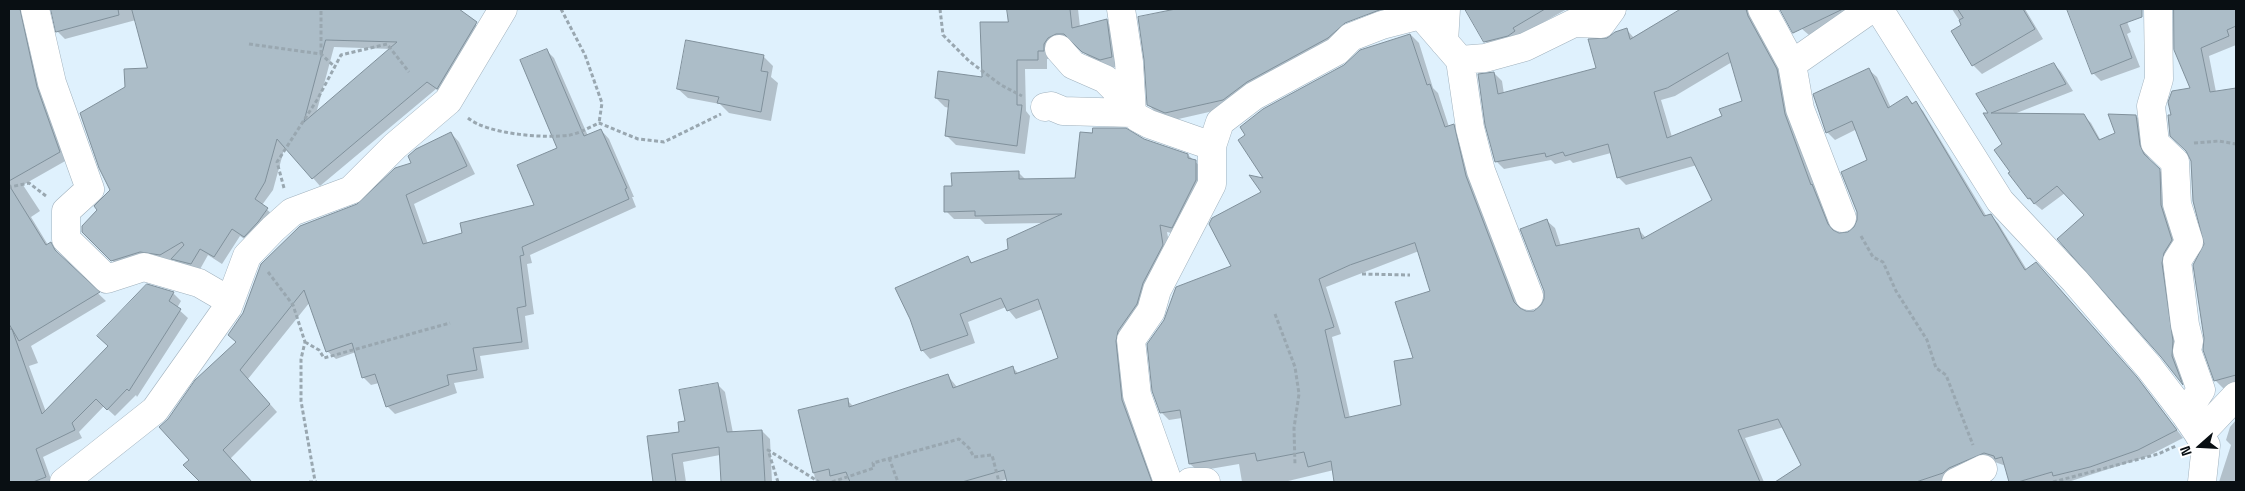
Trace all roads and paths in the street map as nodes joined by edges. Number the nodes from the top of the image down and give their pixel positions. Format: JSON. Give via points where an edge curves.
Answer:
{"nodes":[{"id":1,"x":35,"y":9,"type":"edge"},
{"id":2,"x":321,"y":9,"type":"edge"},
{"id":3,"x":503,"y":9,"type":"edge"},
{"id":4,"x":561,"y":9,"type":"edge"},
{"id":5,"x":940,"y":9,"type":"edge"},
{"id":6,"x":1120,"y":9,"type":"edge"},
{"id":7,"x":1446,"y":9,"type":"edge"},
{"id":8,"x":1603,"y":9,"type":"edge"},
{"id":9,"x":1612,"y":9,"type":"edge"},
{"id":10,"x":1762,"y":9,"type":"edge"},
{"id":11,"x":1871,"y":9,"type":"edge"},
{"id":12,"x":1879,"y":9,"type":"edge"},
{"id":13,"x":2158,"y":9,"type":"edge"},
{"id":14,"x":1574,"y":23,"type":"junction"},
{"id":15,"x":249,"y":44,"type":"dead end"},
{"id":16,"x":1058,"y":49,"type":"dead end"},
{"id":17,"x":1452,"y":51,"type":"junction"},
{"id":18,"x":321,"y":54,"type":"junction"},
{"id":19,"x":1792,"y":64,"type":"junction"},
{"id":20,"x":335,"y":67,"type":"junction"},
{"id":21,"x":409,"y":72,"type":"dead end"},
{"id":22,"x":448,"y":101,"type":"junction"},
{"id":23,"x":1045,"y":107,"type":"joint"},
{"id":24,"x":1132,"y":113,"type":"junction"},
{"id":25,"x":721,"y":114,"type":"dead end"},
{"id":26,"x":599,"y":123,"type":"junction"},
{"id":27,"x":2236,"y":144,"type":"edge"},
{"id":28,"x":1212,"y":146,"type":"junction"},
{"id":29,"x":2158,"y":146,"type":"junction"},
{"id":30,"x":9,"y":185,"type":"edge"},
{"id":31,"x":66,"y":212,"type":"junction"},
{"id":32,"x":292,"y":212,"type":"junction"},
{"id":33,"x":1842,"y":218,"type":"joint"},
{"id":34,"x":253,"y":249,"type":"junction"},
{"id":35,"x":1362,"y":274,"type":"dead end"},
{"id":36,"x":1410,"y":275,"type":"dead end"},
{"id":37,"x":1529,"y":296,"type":"dead end"},
{"id":38,"x":230,"y":301,"type":"junction"},
{"id":39,"x":1275,"y":314,"type":"dead end"},
{"id":40,"x":450,"y":323,"type":"dead end"},
{"id":41,"x":305,"y":342,"type":"junction"},
{"id":42,"x":2236,"y":396,"type":"edge"},
{"id":43,"x":2192,"y":425,"type":"junction"},
{"id":44,"x":889,"y":458,"type":"junction"},
{"id":45,"x":1295,"y":465,"type":"dead end"},
{"id":46,"x":1983,"y":469,"type":"joint"},
{"id":47,"x":64,"y":482,"type":"edge"},
{"id":48,"x":308,"y":482,"type":"edge"},
{"id":49,"x":316,"y":482,"type":"edge"},
{"id":50,"x":778,"y":482,"type":"edge"},
{"id":51,"x":819,"y":482,"type":"edge"},
{"id":52,"x":832,"y":482,"type":"edge"},
{"id":53,"x":898,"y":482,"type":"edge"},
{"id":54,"x":999,"y":482,"type":"edge"},
{"id":55,"x":1168,"y":482,"type":"edge"},
{"id":56,"x":1190,"y":482,"type":"edge"},
{"id":57,"x":1206,"y":482,"type":"edge"},
{"id":58,"x":1956,"y":482,"type":"edge"},
{"id":59,"x":2053,"y":482,"type":"edge"},
{"id":60,"x":2202,"y":482,"type":"edge"}],
"edges":[{"from":1,"to":31,"type":"street","via":[[52,83],[90,189]]},
{"from":2,"to":18,"type":"path"},
{"from":3,"to":22,"type":"street"},
{"from":4,"to":26,"type":"path","via":[[585,55],[602,103]]},
{"from":5,"to":23,"type":"path","via":[[943,35],[969,61],[1001,85]]},
{"from":6,"to":24,"type":"street","via":[[1129,62]]},
{"from":7,"to":17,"type":"street"},
{"from":8,"to":14,"type":"street"},
{"from":9,"to":14,"type":"street","via":[[1601,24]]},
{"from":10,"to":19,"type":"street"},
{"from":11,"to":19,"type":"street"},
{"from":12,"to":43,"type":"street","via":[[2000,201],[2149,367]]},
{"from":13,"to":29,"type":"street","via":[[2159,79],[2151,106]]},
{"from":14,"to":17,"type":"street","via":[[1525,46],[1486,58]]},
{"from":15,"to":18,"type":"path"},
{"from":16,"to":24,"type":"street","via":[[1073,65],[1105,79]]},
{"from":17,"to":28,"type":"street","via":[[1421,15],[1351,37],[1337,51],[1254,96],[1220,122]]},
{"from":17,"to":37,"type":"street","via":[[1481,171]]},
{"from":18,"to":20,"type":"path"},
{"from":19,"to":33,"type":"street","via":[[1800,109]]},
{"from":20,"to":21,"type":"path","via":[[341,55],[387,44]]},
{"from":20,"to":32,"type":"path","via":[[278,162]]},
{"from":22,"to":26,"type":"path","via":[[476,124],[523,135],[570,135]]},
{"from":22,"to":32,"type":"street","via":[[351,190]]},
{"from":23,"to":24,"type":"street","via":[[1063,111]]},
{"from":24,"to":28,"type":"street","via":[[1149,124]]},
{"from":25,"to":26,"type":"path","via":[[664,142],[638,139]]},
{"from":27,"to":29,"type":"path","via":[[2220,141]]},
{"from":28,"to":55,"type":"street","via":[[1212,184],[1157,290],[1151,311],[1131,340],[1138,395]]},
{"from":29,"to":43,"type":"street","via":[[2175,162],[2177,204],[2189,242],[2177,261],[2189,341],[2187,351],[2201,390]]},
{"from":30,"to":31,"type":"path","via":[[29,183]]},
{"from":31,"to":38,"type":"street","via":[[66,238],[107,279],[144,267],[199,282]]},
{"from":32,"to":34,"type":"street"},
{"from":33,"to":46,"type":"path","via":[[1856,228],[1873,257],[1883,262],[1896,291],[1927,340],[1936,368],[1946,375]]},
{"from":34,"to":38,"type":"street","via":[[246,256]]},
{"from":34,"to":41,"type":"path","via":[[293,305]]},
{"from":35,"to":36,"type":"path"},
{"from":38,"to":47,"type":"street","via":[[155,410]]},
{"from":39,"to":45,"type":"path","via":[[1294,367],[1299,394],[1294,428]]},
{"from":40,"to":41,"type":"path","via":[[324,358]]},
{"from":41,"to":49,"type":"path","via":[[300,359],[300,401]]},
{"from":42,"to":43,"type":"street"},
{"from":43,"to":59,"type":"path","via":[[2158,454]]},
{"from":43,"to":60,"type":"street","via":[[2206,445]]},
{"from":44,"to":52,"type":"path","via":[[872,463],[874,468]]},
{"from":44,"to":53,"type":"path"},
{"from":44,"to":54,"type":"path","via":[[959,439],[974,457],[992,455]]},
{"from":46,"to":58,"type":"street"},
{"from":48,"to":49,"type":"path"},
{"from":50,"to":51,"type":"path","via":[[768,450]]},
{"from":56,"to":57,"type":"street"}]}
